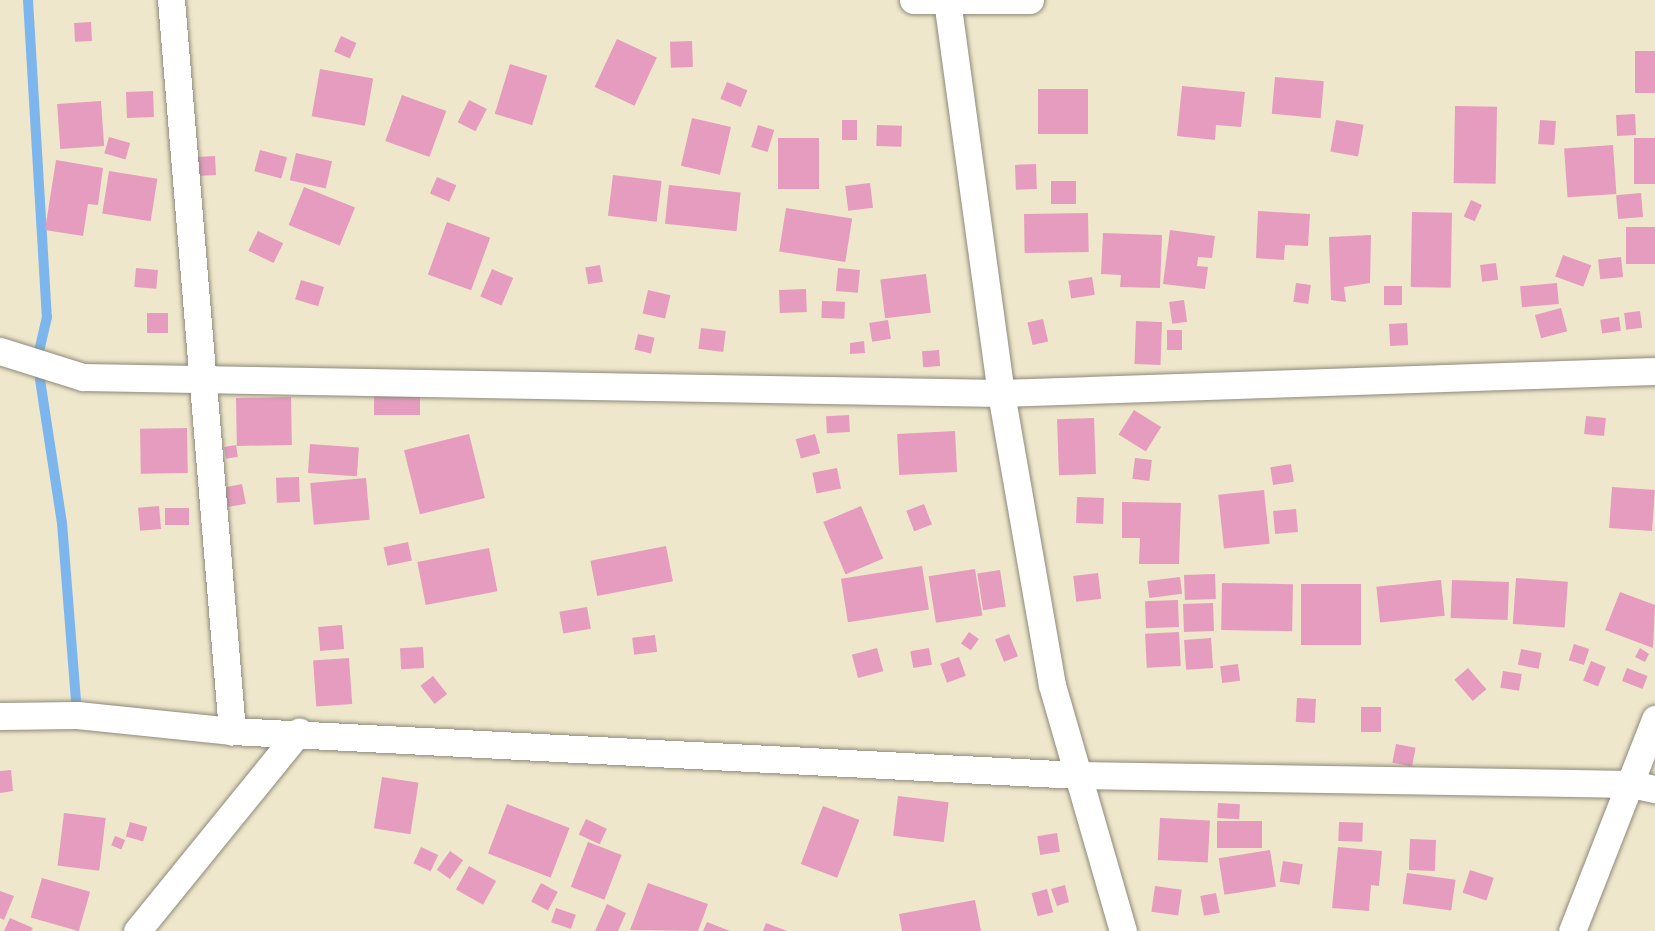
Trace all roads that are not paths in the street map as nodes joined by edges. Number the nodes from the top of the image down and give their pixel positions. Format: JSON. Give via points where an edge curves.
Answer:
{"nodes":[{"id":1,"x":171,"y":0,"type":"edge"},
{"id":2,"x":913,"y":0,"type":"edge"},
{"id":3,"x":1030,"y":0,"type":"edge"},
{"id":4,"x":947,"y":1,"type":"edge"},
{"id":5,"x":0,"y":351,"type":"edge"},
{"id":6,"x":1655,"y":370,"type":"edge"},
{"id":7,"x":199,"y":380,"type":"junction"},
{"id":8,"x":1001,"y":393,"type":"junction"},
{"id":9,"x":0,"y":716,"type":"edge"},
{"id":10,"x":1655,"y":719,"type":"edge"},
{"id":11,"x":232,"y":730,"type":"junction"},
{"id":12,"x":299,"y":732,"type":"junction"},
{"id":13,"x":1077,"y":775,"type":"junction"},
{"id":14,"x":1643,"y":787,"type":"edge"},
{"id":15,"x":137,"y":931,"type":"edge"},
{"id":16,"x":1123,"y":931,"type":"edge"},
{"id":17,"x":1572,"y":931,"type":"edge"}],
"edges":[{"from":1,"to":7,"type":"street"},
{"from":2,"to":4,"type":"street"},
{"from":3,"to":4,"type":"street"},
{"from":4,"to":8,"type":"street"},
{"from":5,"to":7,"type":"street","via":[[82,377]]},
{"from":6,"to":8,"type":"street"},
{"from":7,"to":8,"type":"street"},
{"from":7,"to":11,"type":"street"},
{"from":8,"to":13,"type":"street","via":[[1052,685]]},
{"from":9,"to":11,"type":"street","via":[[77,715]]},
{"from":10,"to":14,"type":"street"},
{"from":11,"to":12,"type":"street"},
{"from":12,"to":13,"type":"street"},
{"from":12,"to":15,"type":"street"},
{"from":13,"to":14,"type":"street"},
{"from":13,"to":16,"type":"street"},
{"from":14,"to":17,"type":"street"}]}
